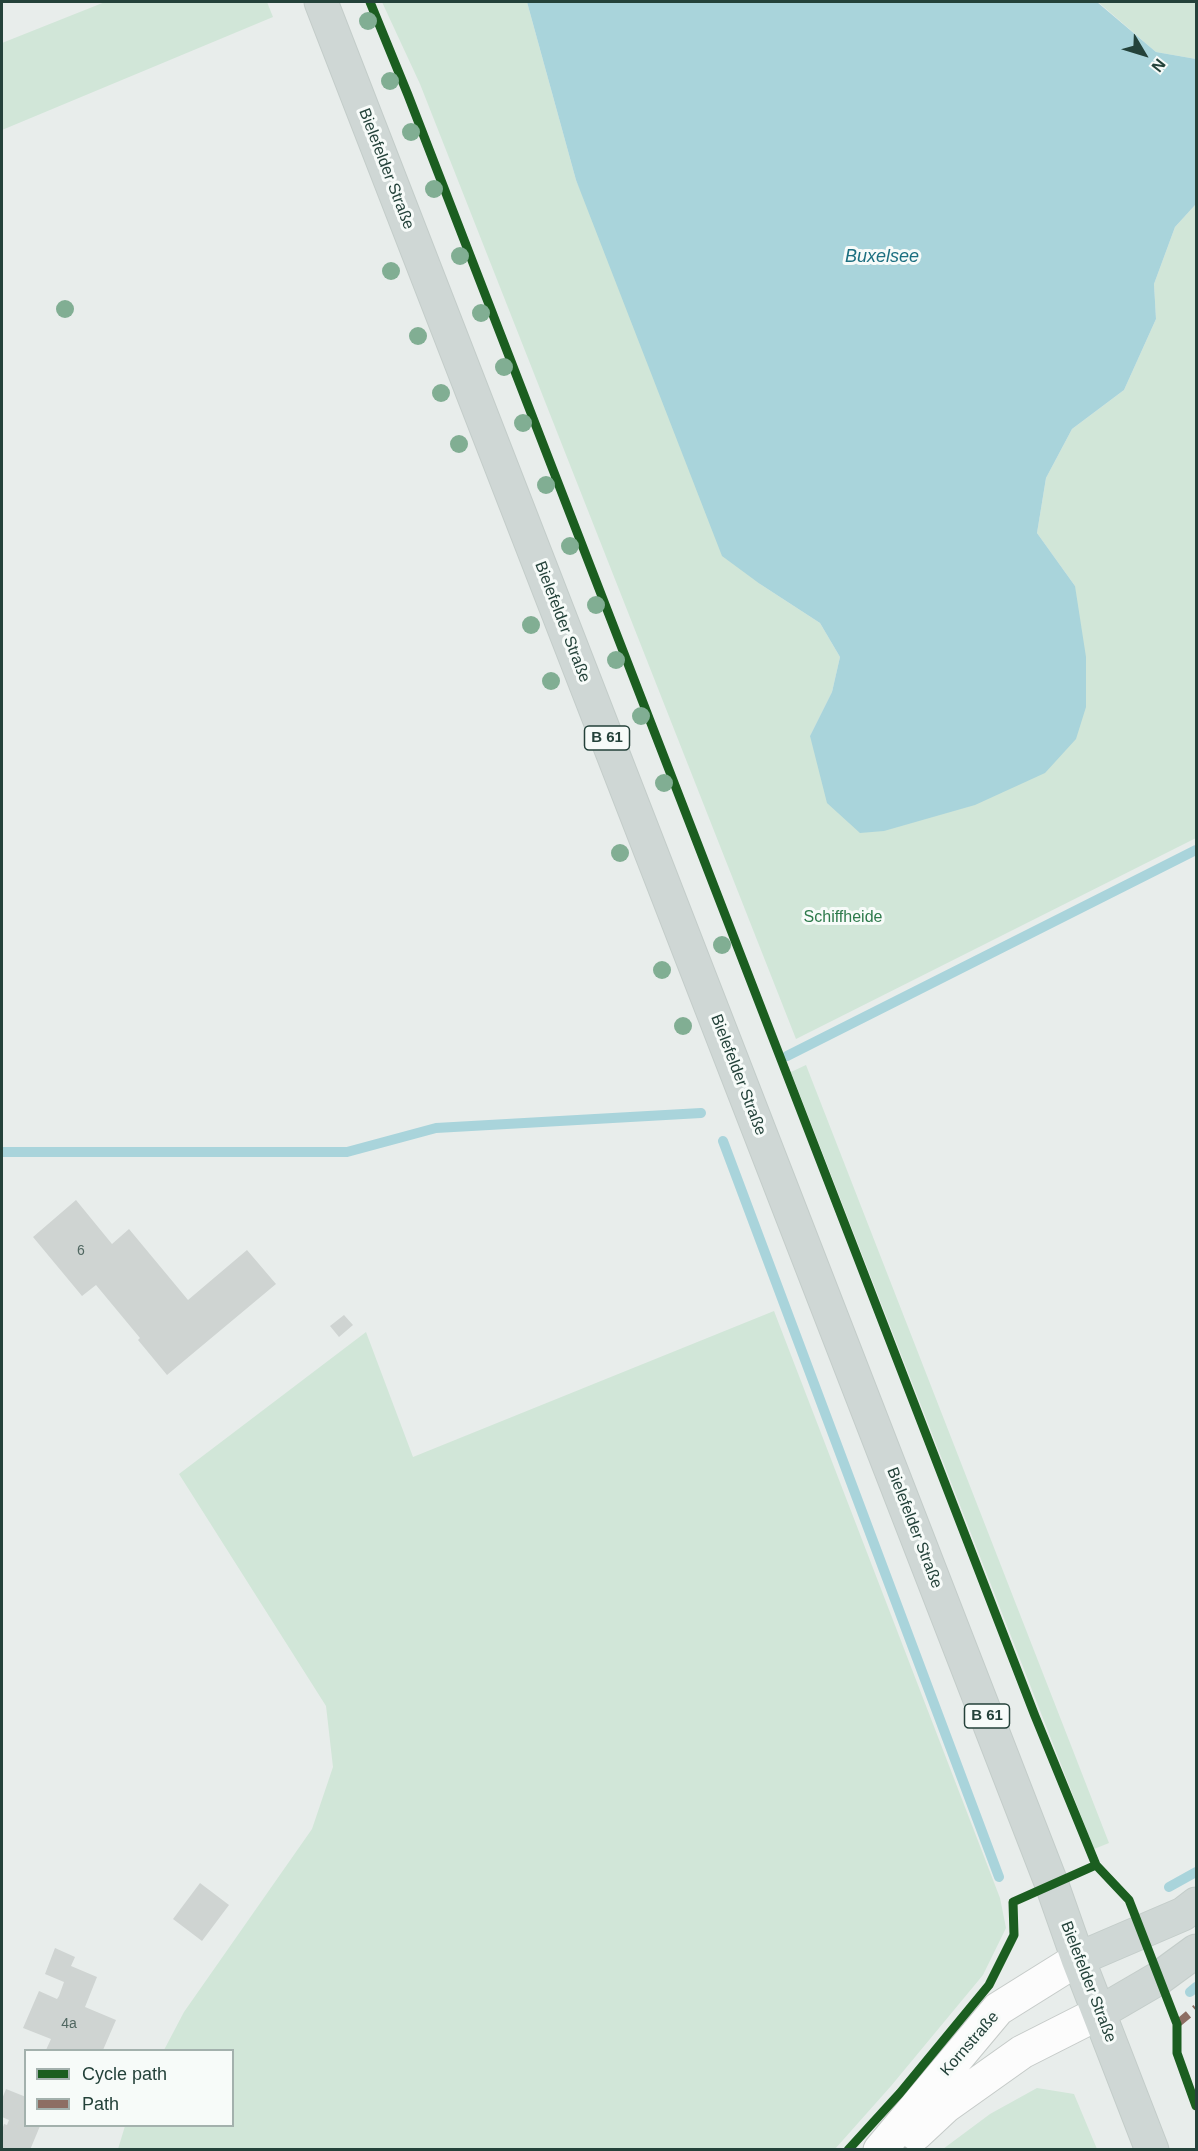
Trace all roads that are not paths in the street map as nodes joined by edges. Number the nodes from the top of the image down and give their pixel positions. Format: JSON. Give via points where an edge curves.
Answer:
{"nodes":[{"id":1,"x":321,"y":2,"type":"edge"},
{"id":2,"x":1197,"y":1904,"type":"edge"},
{"id":3,"x":1197,"y":1951,"type":"edge"},
{"id":4,"x":1078,"y":1959,"type":"junction"},
{"id":5,"x":1100,"y":2013,"type":"junction"},
{"id":6,"x":880,"y":2150,"type":"edge"},
{"id":7,"x":900,"y":2150,"type":"edge"},
{"id":8,"x":1152,"y":2150,"type":"edge"}],
"edges":[{"from":1,"to":4,"type":"main road","name":"Bielefelder Straße","number":"B 61"},
{"from":2,"to":4,"type":"main road","via":[[1183,1914]]},
{"from":3,"to":5,"type":"main road"},
{"from":4,"to":5,"type":"main road","name":"Bielefelder Straße","number":"B 61"},
{"from":4,"to":6,"type":"street","name":"Kornstraße","via":[[998,2009]]},
{"from":5,"to":7,"type":"street","name":"Kornstraße","via":[[1022,2052],[946,2106]]},
{"from":5,"to":8,"type":"main road","name":"Bielefelder Straße","number":"B 61"}]}
